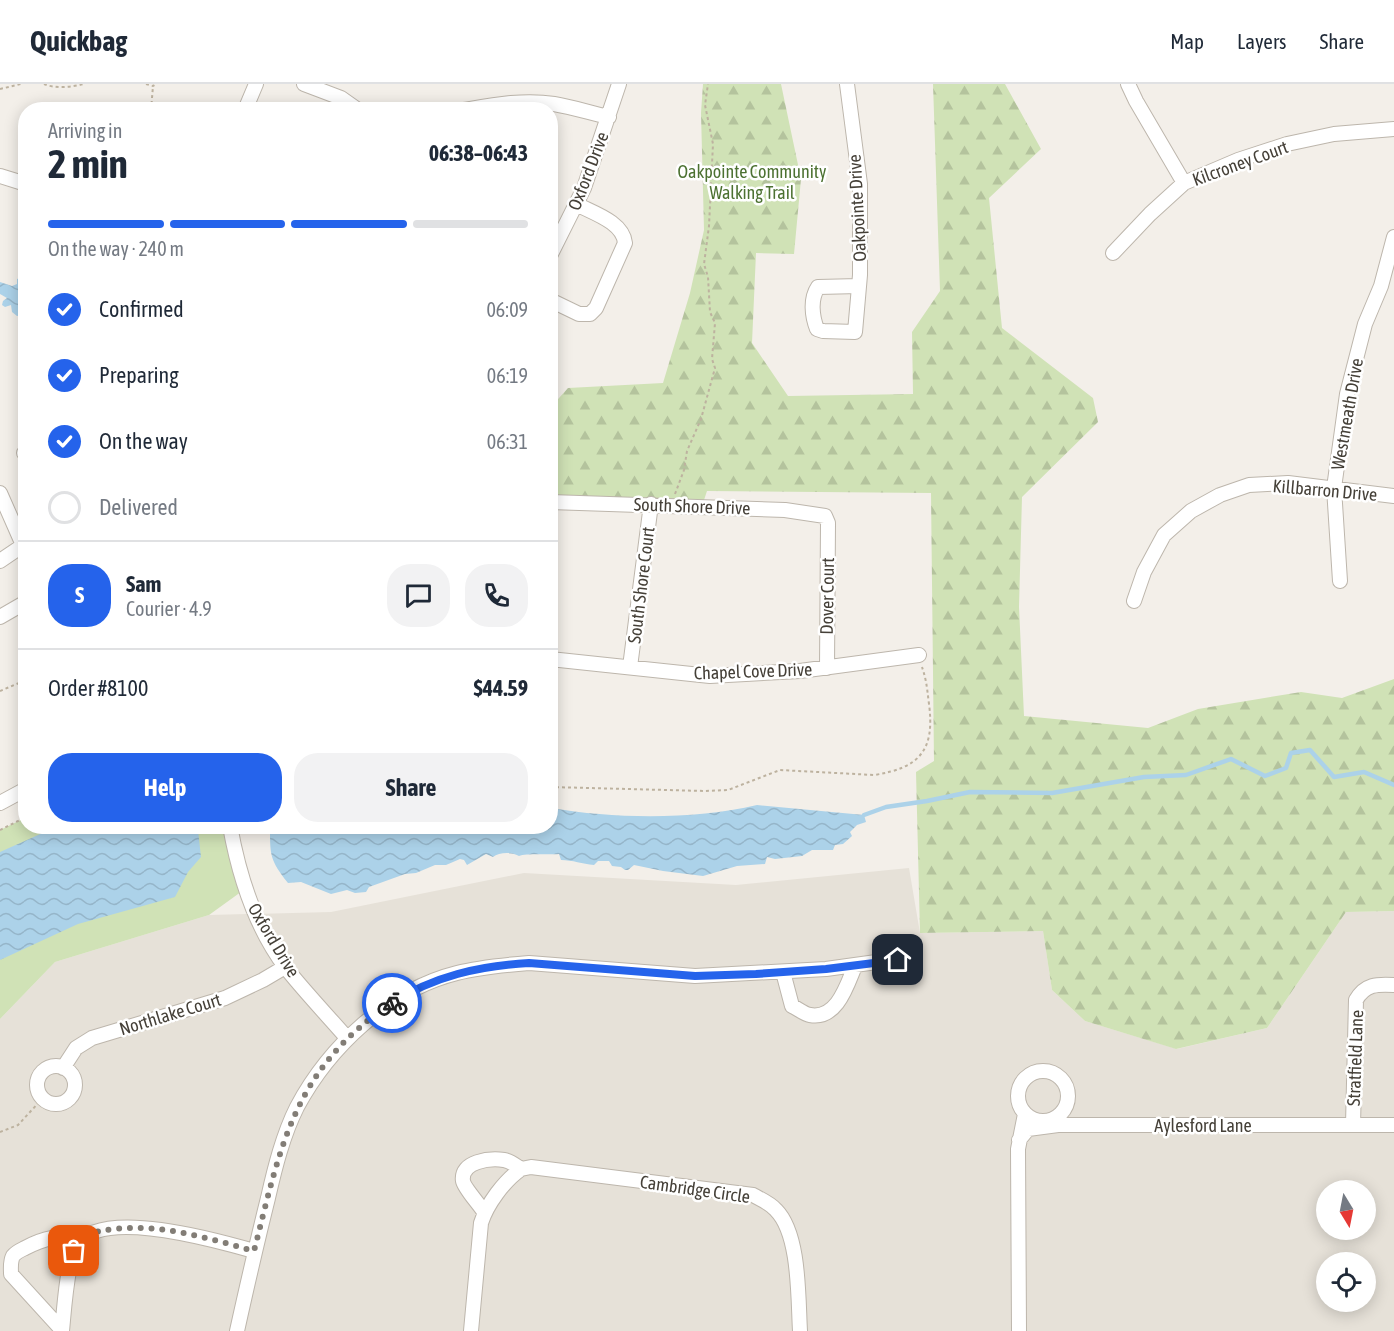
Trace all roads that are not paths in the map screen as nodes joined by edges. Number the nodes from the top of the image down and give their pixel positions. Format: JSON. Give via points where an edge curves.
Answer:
{"nodes":[{"id":1,"x":256,"y":84,"type":"edge"},
{"id":2,"x":304,"y":84,"type":"edge"},
{"id":3,"x":619,"y":84,"type":"edge"},
{"id":4,"x":847,"y":84,"type":"edge"},
{"id":5,"x":1128,"y":84,"type":"edge"},
{"id":6,"x":248,"y":102,"type":"edge"},
{"id":7,"x":345,"y":102,"type":"edge"},
{"id":8,"x":558,"y":105,"type":"edge"},
{"id":9,"x":609,"y":117,"type":"junction"},
{"id":10,"x":1394,"y":129,"type":"edge"},
{"id":11,"x":0,"y":176,"type":"edge"},
{"id":12,"x":18,"y":182,"type":"edge"},
{"id":13,"x":1184,"y":183,"type":"junction"},
{"id":14,"x":576,"y":204,"type":"junction"},
{"id":15,"x":1394,"y":237,"type":"edge"},
{"id":16,"x":558,"y":240,"type":"edge"},
{"id":17,"x":1113,"y":253,"type":"dead end"},
{"id":18,"x":860,"y":286,"type":"junction"},
{"id":19,"x":1387,"y":288,"type":"edge"},
{"id":20,"x":558,"y":304,"type":"edge"},
{"id":21,"x":1334,"y":489,"type":"junction"},
{"id":22,"x":0,"y":493,"type":"edge"},
{"id":23,"x":1394,"y":496,"type":"edge"},
{"id":24,"x":558,"y":502,"type":"edge"},
{"id":25,"x":651,"y":504,"type":"junction"},
{"id":26,"x":828,"y":523,"type":"joint"},
{"id":27,"x":18,"y":535,"type":"edge"},
{"id":28,"x":18,"y":552,"type":"edge"},
{"id":29,"x":0,"y":561,"type":"edge"},
{"id":30,"x":1340,"y":581,"type":"dead end"},
{"id":31,"x":1134,"y":601,"type":"dead end"},
{"id":32,"x":18,"y":607,"type":"edge"},
{"id":33,"x":0,"y":617,"type":"edge"},
{"id":34,"x":919,"y":655,"type":"road end"},
{"id":35,"x":558,"y":660,"type":"edge"},
{"id":36,"x":630,"y":667,"type":"junction"},
{"id":37,"x":827,"y":668,"type":"junction"},
{"id":38,"x":18,"y":793,"type":"edge"},
{"id":39,"x":0,"y":802,"type":"edge"},
{"id":40,"x":231,"y":834,"type":"edge"},
{"id":41,"x":898,"y":960,"type":"dead end"},
{"id":42,"x":855,"y":966,"type":"junction"},
{"id":43,"x":285,"y":967,"type":"junction"},
{"id":44,"x":783,"y":972,"type":"junction"},
{"id":45,"x":1394,"y":985,"type":"edge"},
{"id":46,"x":347,"y":1038,"type":"junction"},
{"id":47,"x":63,"y":1068,"type":"junction"},
{"id":48,"x":1025,"y":1114,"type":"dead end"},
{"id":49,"x":1353,"y":1125,"type":"junction"},
{"id":50,"x":1394,"y":1125,"type":"edge"},
{"id":51,"x":1019,"y":1140,"type":"junction"},
{"id":52,"x":521,"y":1169,"type":"junction"},
{"id":53,"x":484,"y":1212,"type":"junction"},
{"id":54,"x":81,"y":1240,"type":"junction"},
{"id":55,"x":254,"y":1251,"type":"junction"},
{"id":56,"x":62,"y":1331,"type":"edge"},
{"id":57,"x":237,"y":1331,"type":"edge"},
{"id":58,"x":471,"y":1331,"type":"edge"},
{"id":59,"x":800,"y":1331,"type":"edge"},
{"id":60,"x":1019,"y":1331,"type":"edge"}],
"edges":[{"from":1,"to":6,"type":"street"},
{"from":2,"to":7,"type":"street"},
{"from":3,"to":9,"type":"street","name":"Oxford Drive"},
{"from":4,"to":18,"type":"street","name":"Oakpointe Drive","via":[[860,184]]},
{"from":5,"to":13,"type":"street"},
{"from":8,"to":9,"type":"street"},
{"from":9,"to":14,"type":"street","name":"Oxford Drive"},
{"from":10,"to":13,"type":"street","name":"Kilcroney Court","via":[[1334,134],[1287,144]]},
{"from":11,"to":12,"type":"street"},
{"from":13,"to":17,"type":"street","name":"Kilcroney Court"},
{"from":14,"to":16,"type":"street","name":"Oxford Drive"},
{"from":14,"to":20,"type":"street","via":[[619,228],[625,243],[590,314],[579,314]]},
{"from":15,"to":19,"type":"street","name":"Westmeath Drive"},
{"from":18,"to":18,"type":"street","name":"Oakpointe Drive","via":[[818,287],[814,293],[813,319],[817,329],[855,332]]},
{"from":19,"to":21,"type":"street","name":"Westmeath Drive","via":[[1365,324],[1347,394]]},
{"from":21,"to":23,"type":"street","name":"Killbarron Drive"},
{"from":21,"to":30,"type":"street","name":"Westmeath Drive"},
{"from":21,"to":31,"type":"street","name":"Killbarron Drive","via":[[1288,483],[1249,484],[1191,511],[1164,535]]},
{"from":22,"to":27,"type":"street"},
{"from":24,"to":25,"type":"street","name":"South Shore Drive"},
{"from":25,"to":26,"type":"street","name":"South Shore Drive","via":[[800,511],[825,516]]},
{"from":25,"to":36,"type":"street","name":"South Shore Court"},
{"from":26,"to":37,"type":"street","name":"Dover Court"},
{"from":28,"to":29,"type":"street"},
{"from":32,"to":33,"type":"street"},
{"from":34,"to":37,"type":"street","name":"Chapel Cove Drive"},
{"from":35,"to":36,"type":"street","name":"Chapel Cove Drive"},
{"from":36,"to":37,"type":"street","name":"Chapel Cove Drive","via":[[710,676]]},
{"from":38,"to":39,"type":"street"},
{"from":40,"to":43,"type":"street","name":"Oxford Drive","via":[[245,889]]},
{"from":41,"to":42,"type":"street"},
{"from":42,"to":44,"type":"street"},
{"from":42,"to":44,"type":"street","via":[[839,1003],[823,1014],[809,1015],[792,1006]]},
{"from":43,"to":46,"type":"street","name":"Oxford Drive"},
{"from":43,"to":47,"type":"street","name":"Northlake Court","via":[[225,998],[92,1038],[76,1048]]},
{"from":44,"to":46,"type":"street","via":[[695,976],[529,963],[504,965],[455,974],[420,987],[380,1011]]},
{"from":45,"to":49,"type":"street","name":"Stratfield Lane","via":[[1368,986],[1356,1000]]},
{"from":46,"to":55,"type":"street","via":[[321,1067],[297,1109],[284,1141]]},
{"from":47,"to":47,"type":"street","name":"Northlake Court","via":[[55,1066],[42,1072],[36,1086],[42,1099],[63,1103],[74,1093],[73,1078]]},
{"from":48,"to":51,"type":"street"},
{"from":49,"to":50,"type":"street","name":"Aylesford Lane"},
{"from":49,"to":51,"type":"street","name":"Aylesford Lane","via":[[1054,1125],[1028,1129]]},
{"from":51,"to":60,"type":"street"},
{"from":52,"to":53,"type":"street"},
{"from":52,"to":53,"type":"street","name":"Cambridge Circle","via":[[510,1162],[493,1160],[466,1168],[464,1185]]},
{"from":52,"to":59,"type":"street","name":"Cambridge Circle","via":[[531,1167],[753,1195],[776,1210],[789,1228]]},
{"from":53,"to":58,"type":"street"},
{"from":54,"to":55,"type":"street","via":[[109,1230],[158,1228]]},
{"from":54,"to":56,"type":"street","via":[[74,1251]]},
{"from":54,"to":56,"type":"street","via":[[68,1236],[41,1240],[17,1252],[10,1265],[11,1274]]},
{"from":55,"to":57,"type":"street"}]}
